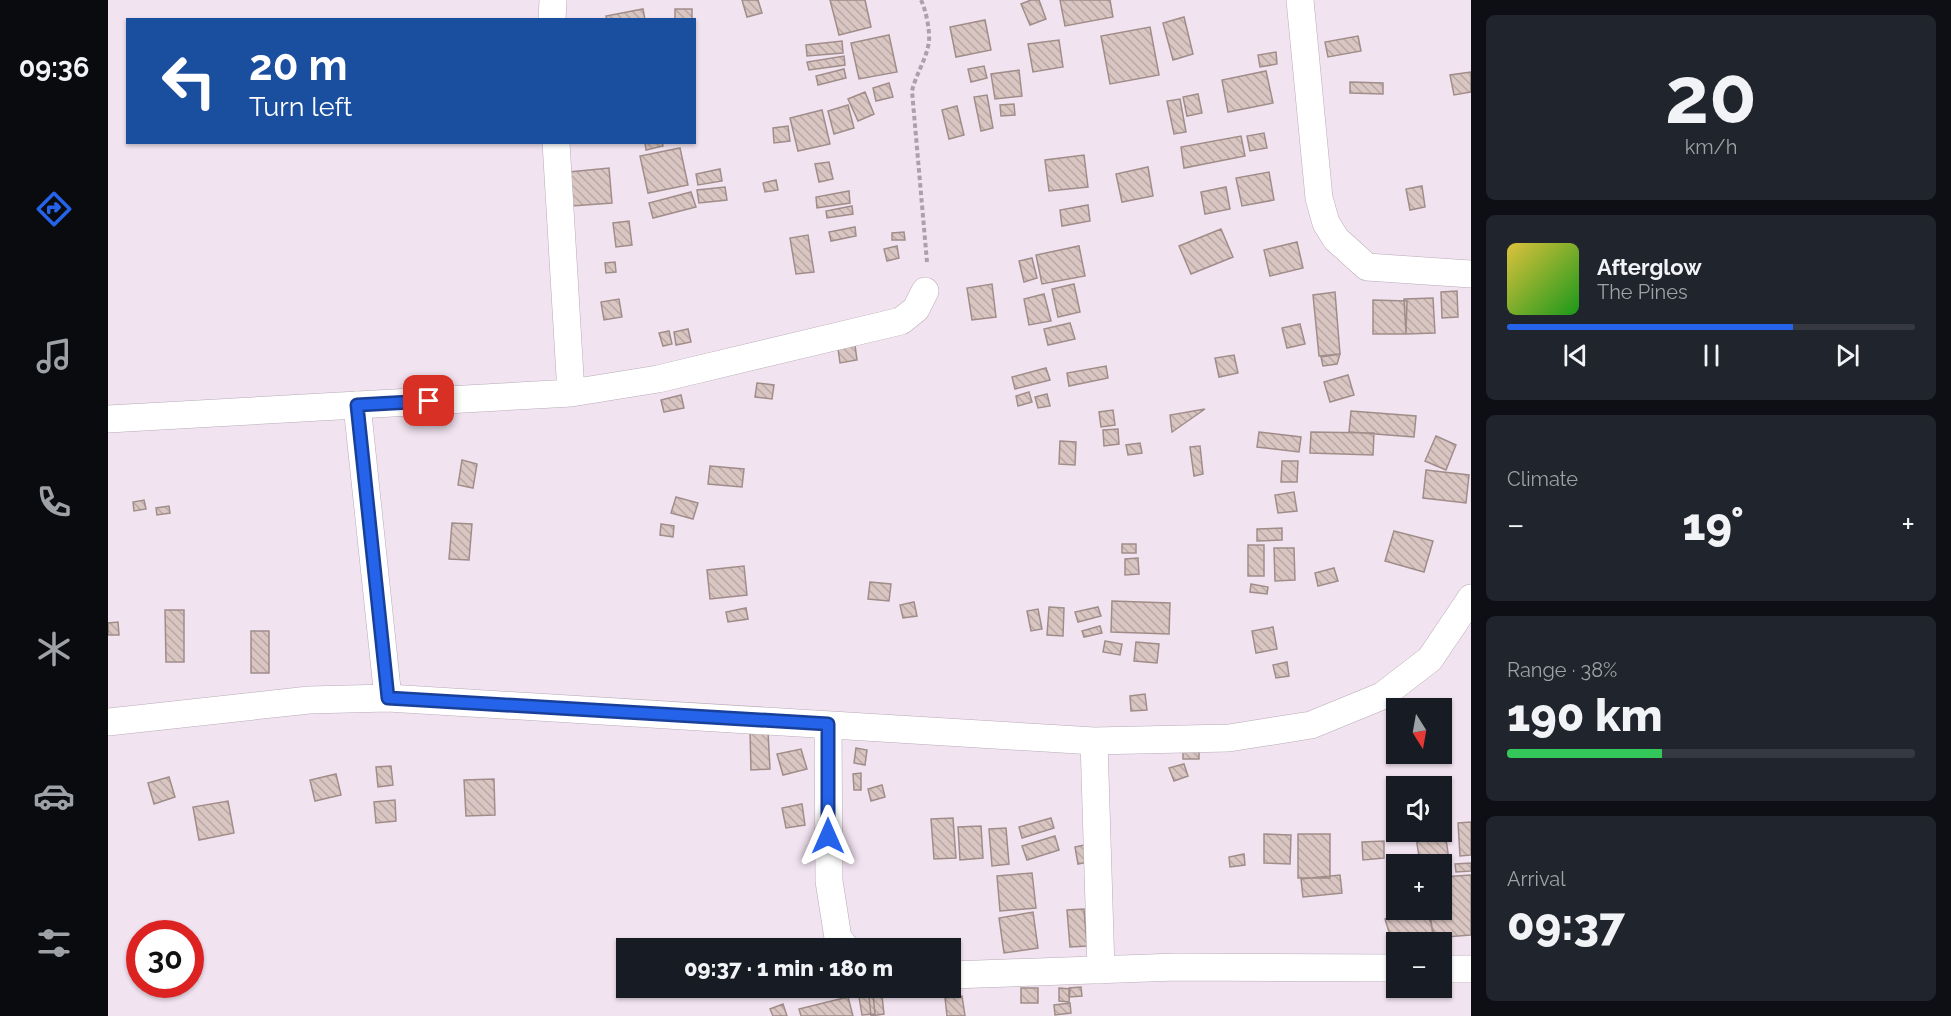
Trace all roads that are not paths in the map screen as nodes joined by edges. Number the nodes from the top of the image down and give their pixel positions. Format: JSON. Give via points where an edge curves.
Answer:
{"nodes":[{"id":1,"x":553,"y":0,"type":"edge"},
{"id":2,"x":1300,"y":0,"type":"edge"},
{"id":3,"x":552,"y":18,"type":"edge"},
{"id":4,"x":556,"y":144,"type":"edge"},
{"id":5,"x":1471,"y":274,"type":"edge"},
{"id":6,"x":925,"y":291,"type":"road end"},
{"id":7,"x":571,"y":393,"type":"junction"},
{"id":8,"x":357,"y":405,"type":"junction"},
{"id":9,"x":108,"y":419,"type":"edge"},
{"id":10,"x":1471,"y":598,"type":"edge"},
{"id":11,"x":388,"y":698,"type":"junction"},
{"id":12,"x":108,"y":722,"type":"edge"},
{"id":13,"x":828,"y":724,"type":"junction"},
{"id":14,"x":1094,"y":741,"type":"junction"},
{"id":15,"x":838,"y":938,"type":"edge"},
{"id":16,"x":1386,"y":968,"type":"edge"},
{"id":17,"x":1452,"y":969,"type":"edge"},
{"id":18,"x":1471,"y":969,"type":"edge"},
{"id":19,"x":1101,"y":970,"type":"junction"},
{"id":20,"x":961,"y":975,"type":"edge"}],
"edges":[{"from":1,"to":3,"type":"street"},
{"from":2,"to":5,"type":"street","via":[[1319,198],[1326,223],[1336,239],[1367,267]]},
{"from":4,"to":7,"type":"street"},
{"from":6,"to":7,"type":"street","via":[[916,309],[901,321],[668,376]]},
{"from":7,"to":8,"type":"street"},
{"from":8,"to":9,"type":"street"},
{"from":8,"to":11,"type":"street"},
{"from":10,"to":14,"type":"street","via":[[1422,666],[1382,696],[1311,725],[1229,738]]},
{"from":11,"to":12,"type":"street","via":[[309,700]]},
{"from":11,"to":13,"type":"street"},
{"from":13,"to":14,"type":"street"},
{"from":13,"to":15,"type":"street","via":[[829,881]]},
{"from":14,"to":19,"type":"street"},
{"from":16,"to":19,"type":"street"},
{"from":17,"to":18,"type":"street"},
{"from":19,"to":20,"type":"street"}]}
